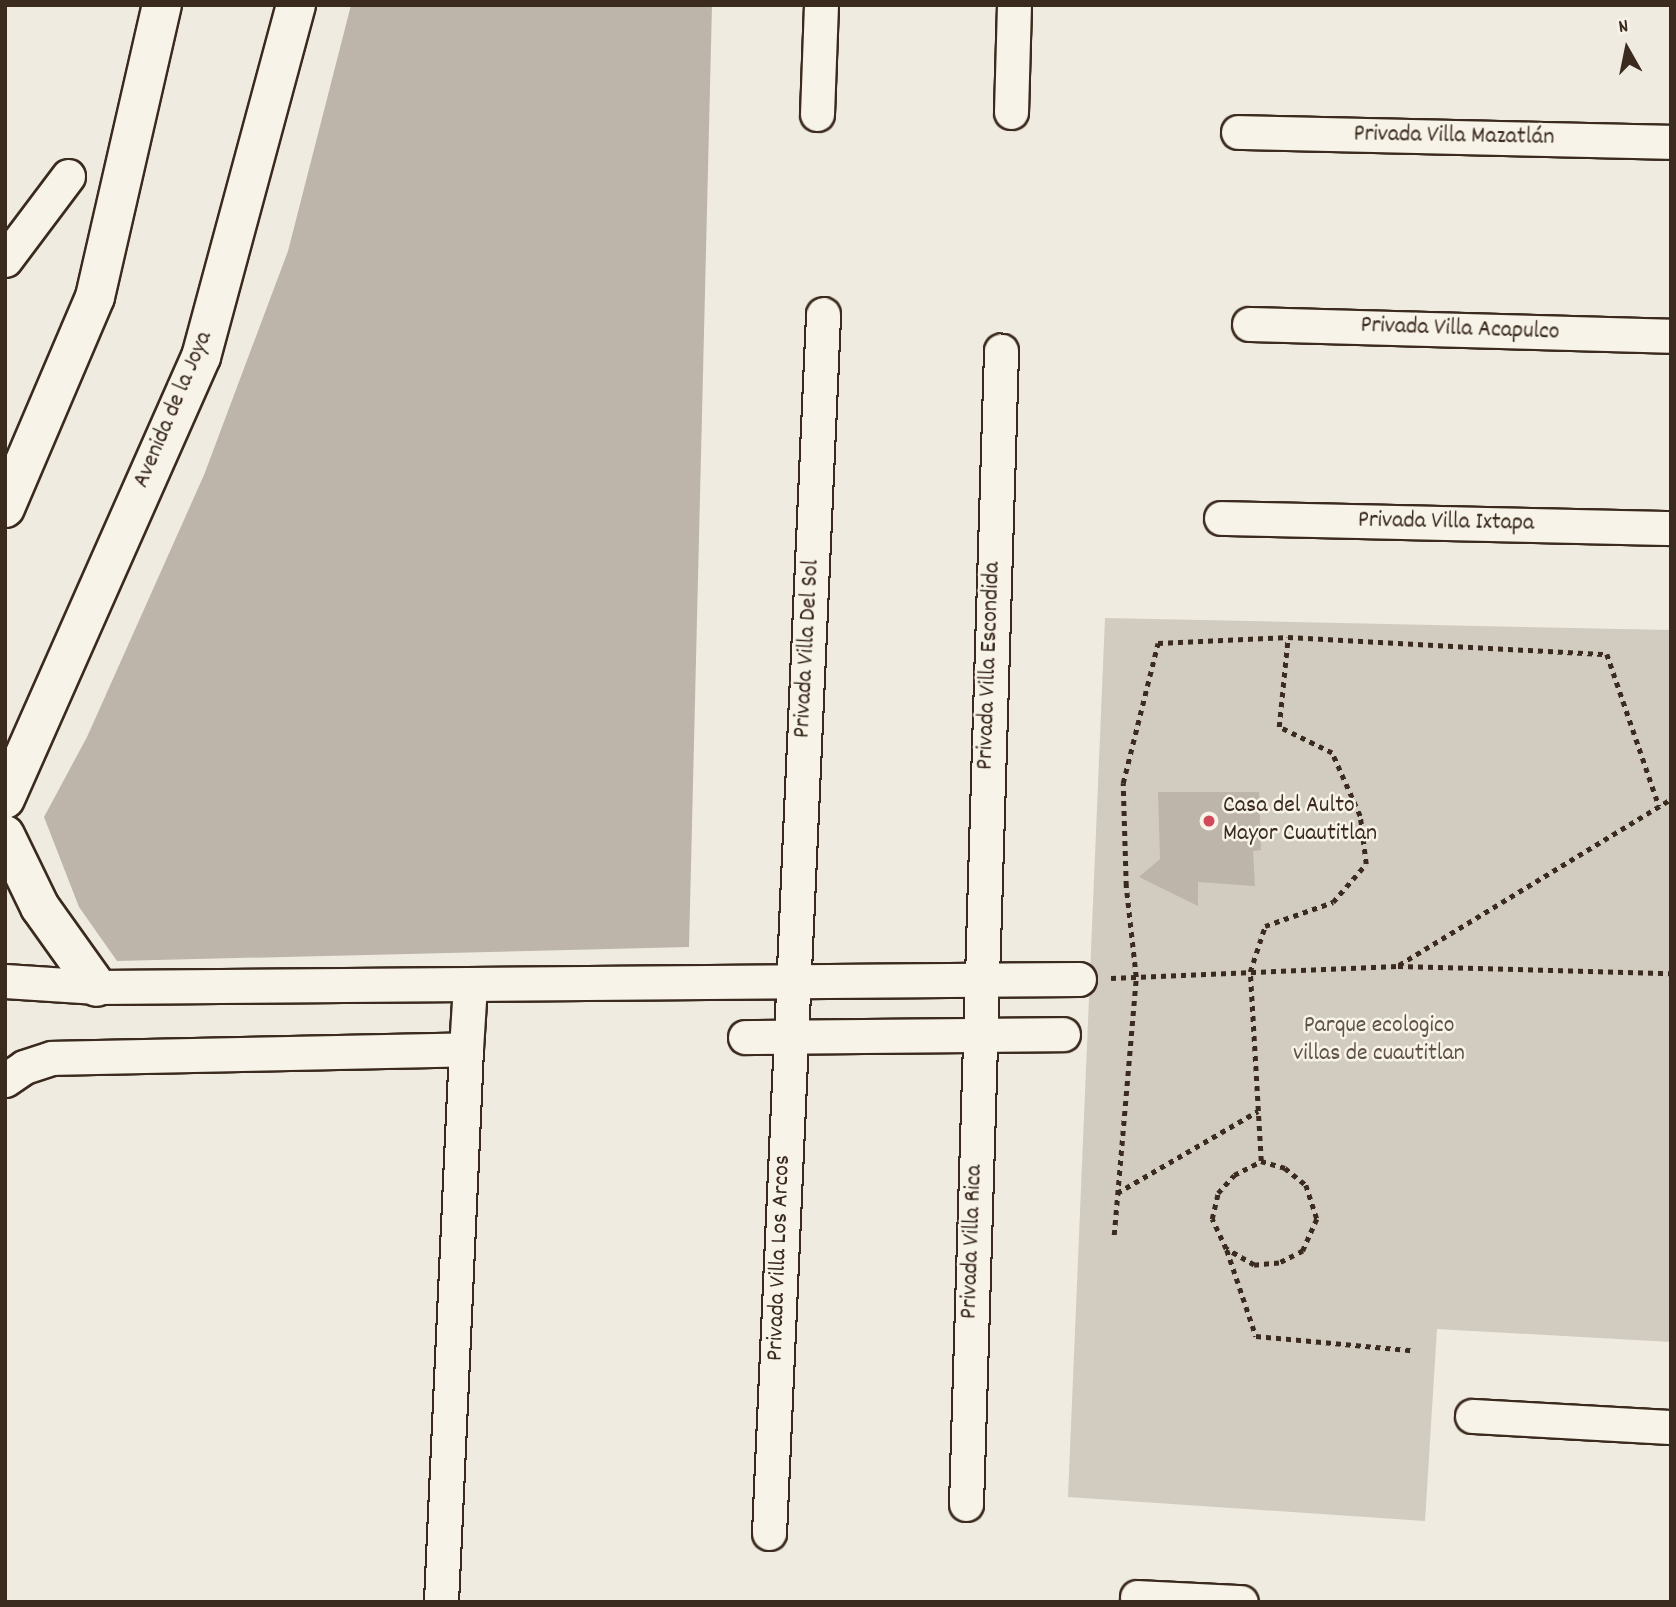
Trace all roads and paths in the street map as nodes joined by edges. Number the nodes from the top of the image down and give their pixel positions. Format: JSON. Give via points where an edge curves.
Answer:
{"nodes":[{"id":1,"x":162,"y":5,"type":"edge"},
{"id":2,"x":279,"y":5,"type":"edge"},
{"id":3,"x":296,"y":5,"type":"edge"},
{"id":4,"x":821,"y":5,"type":"edge"},
{"id":5,"x":1014,"y":5,"type":"edge"},
{"id":6,"x":286,"y":50,"type":"junction"},
{"id":7,"x":1012,"y":112,"type":"dead end"},
{"id":8,"x":817,"y":114,"type":"dead end"},
{"id":9,"x":1238,"y":132,"type":"dead end"},
{"id":10,"x":1671,"y":142,"type":"edge"},
{"id":11,"x":68,"y":176,"type":"dead end"},
{"id":12,"x":5,"y":260,"type":"edge"},
{"id":13,"x":823,"y":314,"type":"dead end"},
{"id":14,"x":1249,"y":324,"type":"dead end"},
{"id":15,"x":1671,"y":336,"type":"edge"},
{"id":16,"x":1001,"y":351,"type":"dead end"},
{"id":17,"x":6,"y":504,"type":"edge"},
{"id":18,"x":1220,"y":517,"type":"dead end"},
{"id":19,"x":1671,"y":528,"type":"edge"},
{"id":20,"x":1288,"y":637,"type":"junction"},
{"id":21,"x":5,"y":799,"type":"edge"},
{"id":22,"x":1671,"y":799,"type":"edge"},
{"id":23,"x":1658,"y":806,"type":"junction"},
{"id":24,"x":5,"y":835,"type":"edge"},
{"id":25,"x":1398,"y":966,"type":"junction"},
{"id":26,"x":1250,"y":972,"type":"junction"},
{"id":27,"x":1671,"y":973,"type":"edge"},
{"id":28,"x":1136,"y":977,"type":"junction"},
{"id":29,"x":1079,"y":979,"type":"joint"},
{"id":30,"x":5,"y":981,"type":"edge"},
{"id":31,"x":980,"y":981,"type":"junction"},
{"id":32,"x":793,"y":984,"type":"junction"},
{"id":33,"x":470,"y":986,"type":"junction"},
{"id":34,"x":97,"y":987,"type":"junction"},
{"id":35,"x":790,"y":1034,"type":"junction"},
{"id":36,"x":1063,"y":1034,"type":"dead end"},
{"id":37,"x":979,"y":1036,"type":"junction"},
{"id":38,"x":745,"y":1037,"type":"dead end"},
{"id":39,"x":466,"y":1049,"type":"junction"},
{"id":40,"x":5,"y":1080,"type":"edge"},
{"id":41,"x":1258,"y":1111,"type":"junction"},
{"id":42,"x":1261,"y":1161,"type":"junction"},
{"id":43,"x":1116,"y":1194,"type":"junction"},
{"id":44,"x":1114,"y":1235,"type":"dead end"},
{"id":45,"x":1226,"y":1249,"type":"junction"},
{"id":46,"x":1411,"y":1350,"type":"dead end"},
{"id":47,"x":1472,"y":1416,"type":"dead end"},
{"id":48,"x":1671,"y":1427,"type":"edge"},
{"id":49,"x":966,"y":1504,"type":"dead end"},
{"id":50,"x":769,"y":1533,"type":"dead end"},
{"id":51,"x":1137,"y":1597,"type":"dead end"},
{"id":52,"x":441,"y":1602,"type":"edge"},
{"id":53,"x":1241,"y":1602,"type":"edge"}],
"edges":[{"from":1,"to":17,"type":"main road","via":[[95,298]]},
{"from":2,"to":6,"type":"main road"},
{"from":3,"to":6,"type":"main road","name":"Avenida de la Joya"},
{"from":4,"to":8,"type":"street"},
{"from":5,"to":7,"type":"street"},
{"from":6,"to":21,"type":"main road","name":"Avenida de la Joya","via":[[201,357]]},
{"from":9,"to":10,"type":"street","name":"Privada Villa Mazatlán"},
{"from":11,"to":12,"type":"street"},
{"from":13,"to":32,"type":"street","name":"Privada Villa Del Sol"},
{"from":14,"to":15,"type":"street","name":"Privada Villa Acapulco"},
{"from":16,"to":31,"type":"street","name":"Privada Villa Escondida"},
{"from":18,"to":19,"type":"street","name":"Privada Villa Ixtapa"},
{"from":20,"to":23,"type":"path","via":[[1607,654]]},
{"from":20,"to":26,"type":"path","via":[[1279,727],[1332,753],[1360,816],[1366,864],[1332,902],[1265,926]]},
{"from":20,"to":28,"type":"path","via":[[1158,643],[1123,783],[1126,886]]},
{"from":22,"to":23,"type":"path"},
{"from":23,"to":25,"type":"path"},
{"from":24,"to":34,"type":"main road","via":[[40,907]]},
{"from":25,"to":26,"type":"path"},
{"from":25,"to":27,"type":"path"},
{"from":26,"to":28,"type":"path"},
{"from":26,"to":41,"type":"path"},
{"from":28,"to":29,"type":"path"},
{"from":28,"to":43,"type":"path"},
{"from":29,"to":31,"type":"street"},
{"from":30,"to":34,"type":"street"},
{"from":31,"to":32,"type":"street"},
{"from":31,"to":37,"type":"street","name":"Privada Villa Rica"},
{"from":32,"to":33,"type":"street"},
{"from":32,"to":35,"type":"street","name":"Privada Villa Los Arcos"},
{"from":33,"to":34,"type":"street"},
{"from":33,"to":39,"type":"street"},
{"from":35,"to":37,"type":"street"},
{"from":35,"to":38,"type":"street"},
{"from":35,"to":50,"type":"street","name":"Privada Villa Los Arcos"},
{"from":36,"to":37,"type":"street"},
{"from":37,"to":49,"type":"street","name":"Privada Villa Rica"},
{"from":39,"to":40,"type":"street","via":[[52,1058],[24,1067]]},
{"from":39,"to":52,"type":"street"},
{"from":41,"to":42,"type":"path"},
{"from":41,"to":43,"type":"path"},
{"from":42,"to":45,"type":"path","via":[[1234,1175],[1218,1193],[1212,1220]]},
{"from":42,"to":45,"type":"path","via":[[1285,1168],[1306,1185],[1317,1219],[1303,1251],[1279,1263],[1254,1265]]},
{"from":43,"to":44,"type":"path"},
{"from":45,"to":46,"type":"path","via":[[1256,1336]]},
{"from":47,"to":48,"type":"street"},
{"from":51,"to":53,"type":"street"}]}
